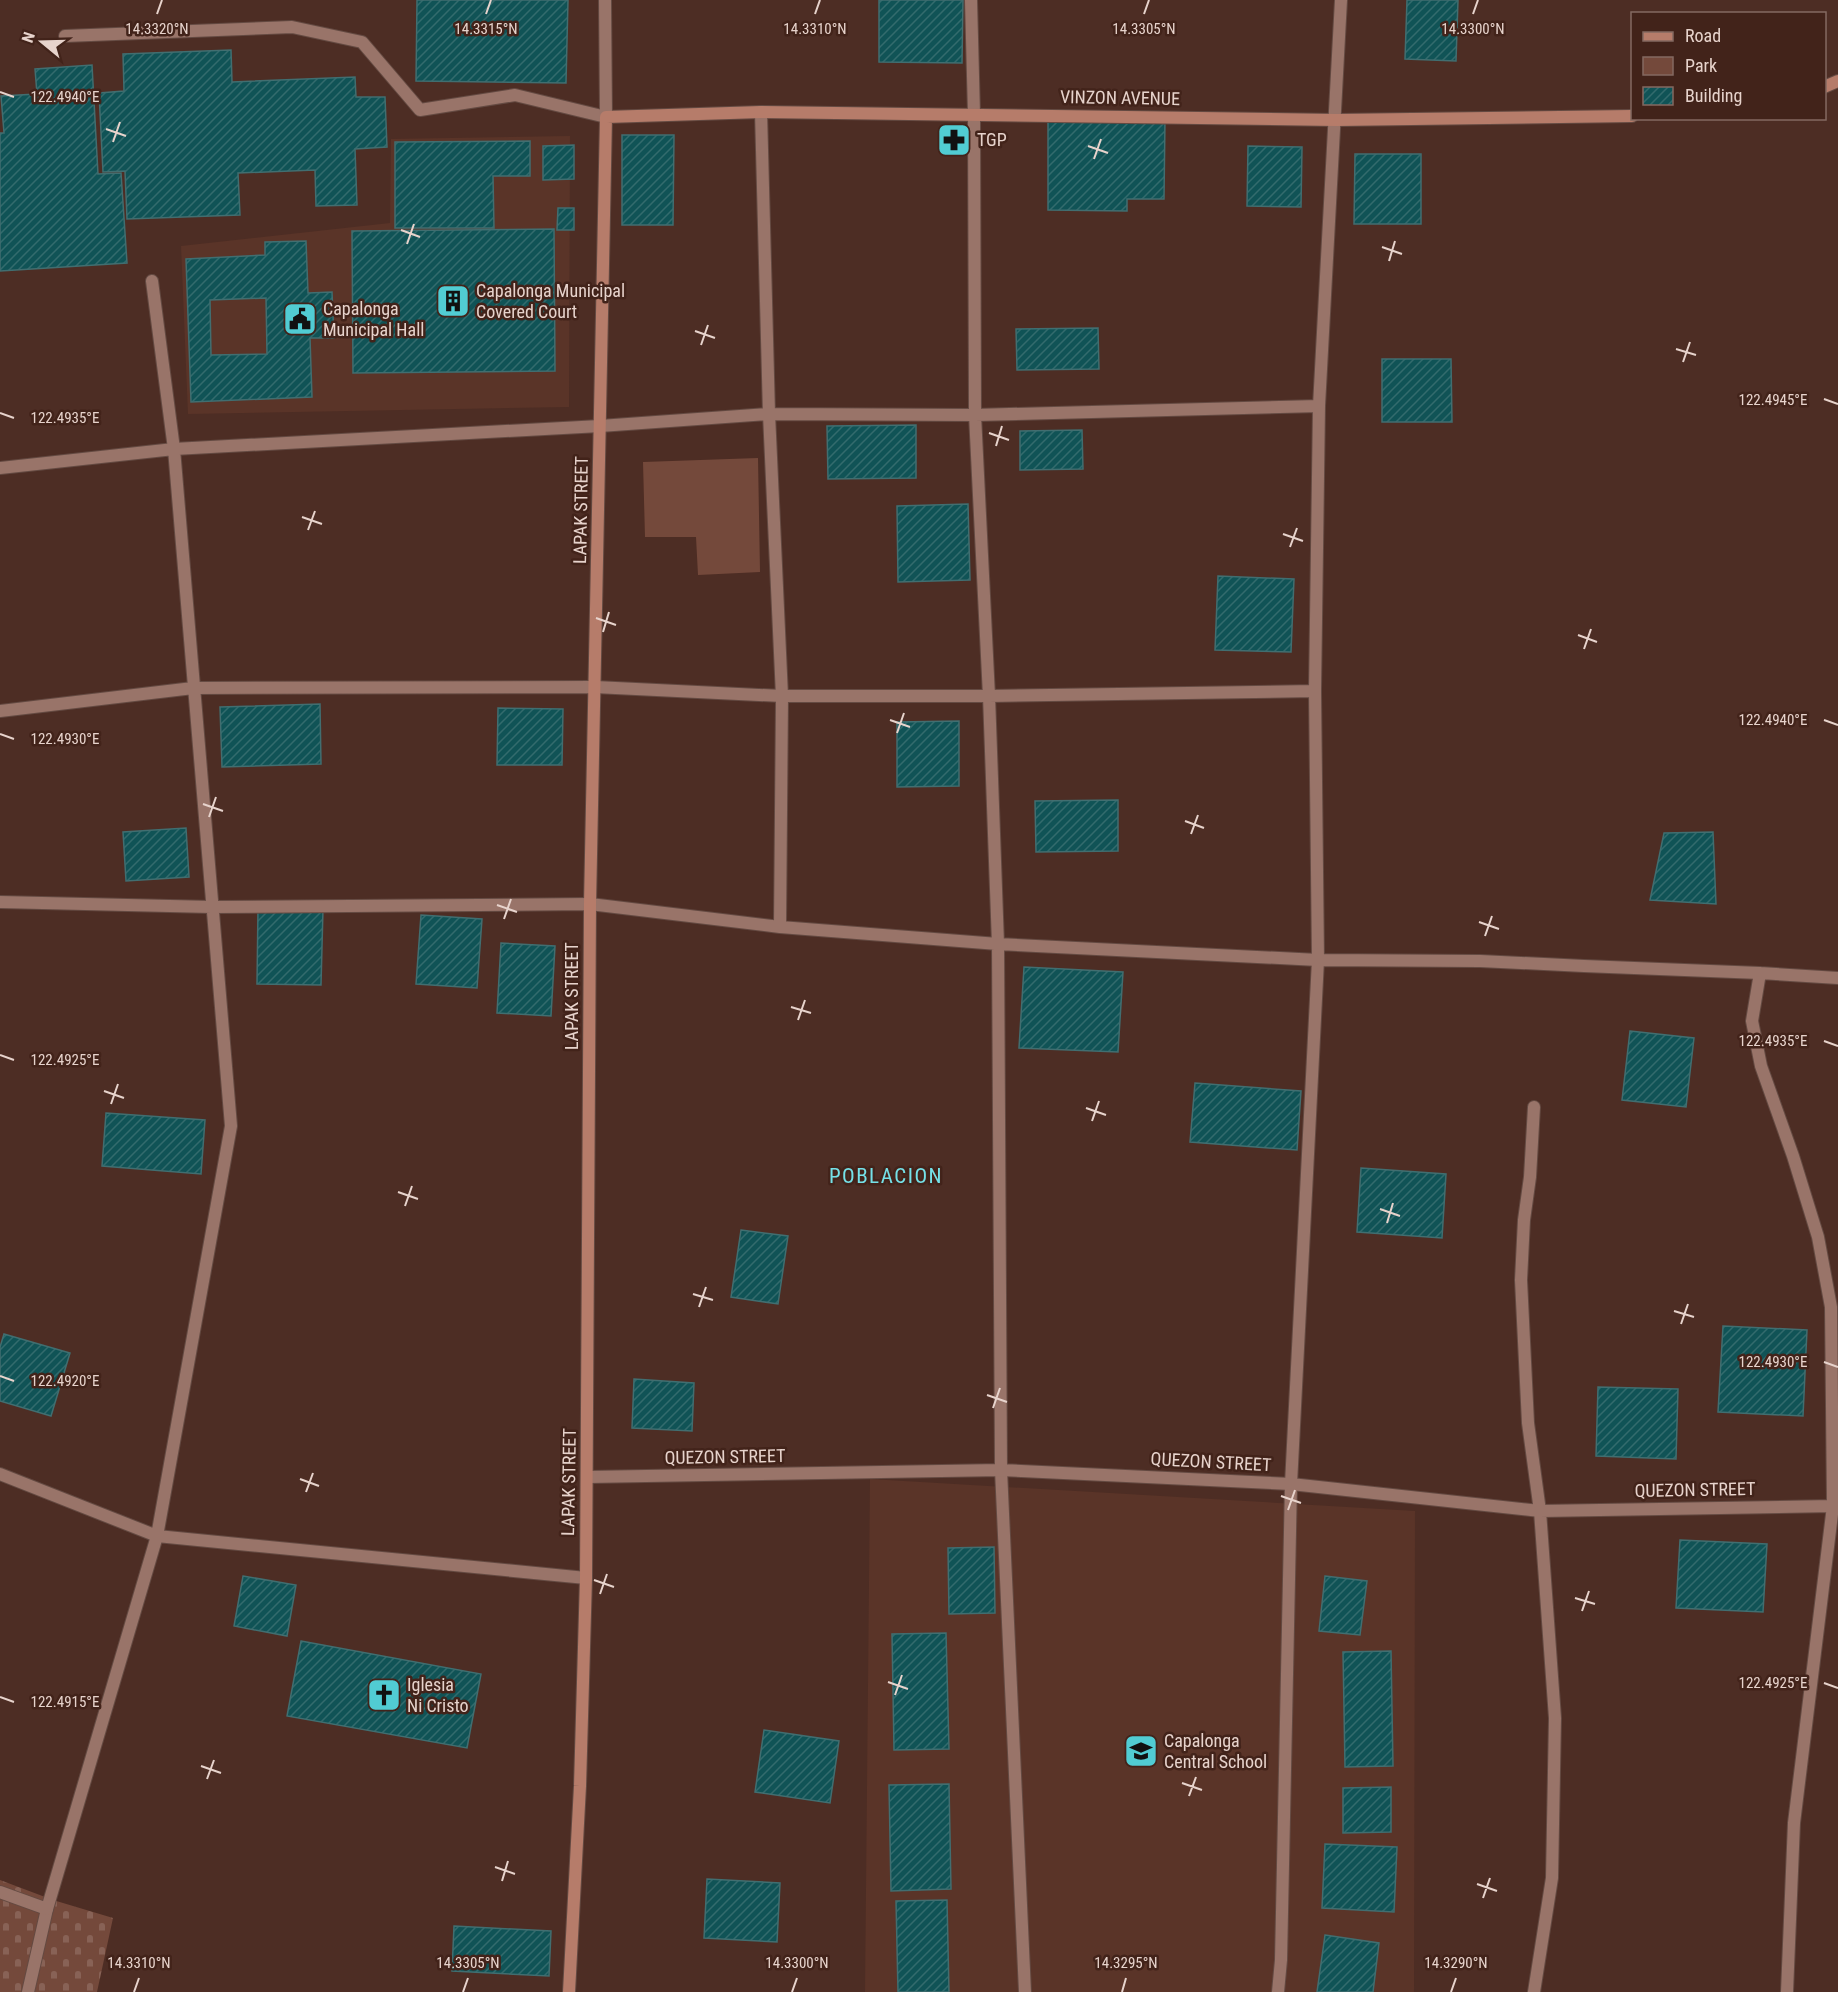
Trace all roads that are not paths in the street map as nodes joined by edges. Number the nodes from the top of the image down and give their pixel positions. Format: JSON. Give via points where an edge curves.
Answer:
{"nodes":[{"id":1,"x":605,"y":0,"type":"edge"},
{"id":2,"x":971,"y":0,"type":"edge"},
{"id":3,"x":1341,"y":0,"type":"edge"},
{"id":4,"x":65,"y":36,"type":"dead end"},
{"id":5,"x":761,"y":112,"type":"junction"},
{"id":6,"x":974,"y":114,"type":"junction"},
{"id":7,"x":1631,"y":116,"type":"edge"},
{"id":8,"x":606,"y":117,"type":"junction"},
{"id":9,"x":1336,"y":120,"type":"junction"},
{"id":10,"x":152,"y":281,"type":"dead end"},
{"id":11,"x":1319,"y":406,"type":"junction"},
{"id":12,"x":769,"y":414,"type":"junction"},
{"id":13,"x":975,"y":415,"type":"junction"},
{"id":14,"x":600,"y":426,"type":"junction"},
{"id":15,"x":174,"y":449,"type":"junction"},
{"id":16,"x":0,"y":468,"type":"edge"},
{"id":17,"x":595,"y":687,"type":"junction"},
{"id":18,"x":193,"y":688,"type":"junction"},
{"id":19,"x":1316,"y":691,"type":"junction"},
{"id":20,"x":782,"y":696,"type":"junction"},
{"id":21,"x":989,"y":696,"type":"junction"},
{"id":22,"x":0,"y":711,"type":"edge"},
{"id":23,"x":0,"y":902,"type":"edge"},
{"id":24,"x":590,"y":904,"type":"junction"},
{"id":25,"x":212,"y":907,"type":"junction"},
{"id":26,"x":780,"y":927,"type":"junction"},
{"id":27,"x":998,"y":944,"type":"junction"},
{"id":28,"x":1318,"y":960,"type":"junction"},
{"id":29,"x":1760,"y":973,"type":"junction"},
{"id":30,"x":1838,"y":978,"type":"edge"},
{"id":31,"x":1534,"y":1107,"type":"dead end"},
{"id":32,"x":1001,"y":1470,"type":"junction"},
{"id":33,"x":0,"y":1474,"type":"edge"},
{"id":34,"x":587,"y":1477,"type":"junction"},
{"id":35,"x":1291,"y":1484,"type":"junction"},
{"id":36,"x":1833,"y":1506,"type":"junction"},
{"id":37,"x":1540,"y":1511,"type":"junction"},
{"id":38,"x":157,"y":1536,"type":"junction"},
{"id":39,"x":586,"y":1578,"type":"junction"},
{"id":40,"x":0,"y":1892,"type":"edge"},
{"id":41,"x":47,"y":1909,"type":"junction"},
{"id":42,"x":28,"y":1992,"type":"edge"},
{"id":43,"x":569,"y":1992,"type":"edge"},
{"id":44,"x":1025,"y":1992,"type":"edge"},
{"id":45,"x":1278,"y":1992,"type":"edge"},
{"id":46,"x":1534,"y":1992,"type":"edge"},
{"id":47,"x":1787,"y":1992,"type":"edge"}],
"edges":[{"from":1,"to":8,"type":"street","name":"LAPAK STREET"},
{"from":2,"to":6,"type":"street"},
{"from":3,"to":9,"type":"street"},
{"from":4,"to":8,"type":"street","via":[[292,27],[362,42],[420,110],[515,95]]},
{"from":5,"to":6,"type":"main road","name":"VINZON AVENUE"},
{"from":5,"to":8,"type":"main road","name":"VINZON AVENUE"},
{"from":5,"to":12,"type":"street"},
{"from":6,"to":9,"type":"main road","name":"VINZON AVENUE"},
{"from":6,"to":13,"type":"street"},
{"from":7,"to":9,"type":"main road","name":"VINZON AVENUE"},
{"from":8,"to":14,"type":"main road","name":"LAPAK STREET"},
{"from":9,"to":11,"type":"street"},
{"from":10,"to":15,"type":"street"},
{"from":11,"to":13,"type":"street"},
{"from":11,"to":19,"type":"street"},
{"from":12,"to":13,"type":"street"},
{"from":12,"to":14,"type":"street"},
{"from":12,"to":20,"type":"street"},
{"from":13,"to":21,"type":"street"},
{"from":14,"to":15,"type":"street"},
{"from":14,"to":17,"type":"main road","name":"LAPAK STREET"},
{"from":15,"to":16,"type":"street"},
{"from":15,"to":18,"type":"street"},
{"from":17,"to":18,"type":"street"},
{"from":17,"to":20,"type":"street"},
{"from":17,"to":24,"type":"main road","name":"LAPAK STREET"},
{"from":18,"to":22,"type":"street"},
{"from":18,"to":25,"type":"street"},
{"from":19,"to":21,"type":"street"},
{"from":19,"to":28,"type":"street"},
{"from":20,"to":21,"type":"street"},
{"from":20,"to":26,"type":"street"},
{"from":21,"to":27,"type":"street"},
{"from":23,"to":25,"type":"street"},
{"from":24,"to":25,"type":"street"},
{"from":24,"to":26,"type":"street"},
{"from":24,"to":34,"type":"main road","name":"LAPAK STREET"},
{"from":25,"to":38,"type":"street","via":[[231,1126]]},
{"from":26,"to":27,"type":"street"},
{"from":27,"to":28,"type":"street"},
{"from":27,"to":32,"type":"street"},
{"from":28,"to":29,"type":"street"},
{"from":28,"to":35,"type":"street"},
{"from":29,"to":30,"type":"street"},
{"from":29,"to":36,"type":"street","via":[[1752,1021],[1761,1066],[1818,1237],[1832,1307]]},
{"from":31,"to":37,"type":"street","via":[[1521,1280],[1528,1423]]},
{"from":32,"to":34,"type":"street","name":"QUEZON STREET"},
{"from":32,"to":35,"type":"street","name":"QUEZON STREET"},
{"from":32,"to":44,"type":"street"},
{"from":33,"to":38,"type":"street"},
{"from":34,"to":39,"type":"main road","name":"LAPAK STREET"},
{"from":35,"to":37,"type":"street","name":"QUEZON STREET"},
{"from":35,"to":45,"type":"street"},
{"from":36,"to":37,"type":"street","name":"QUEZON STREET"},
{"from":36,"to":47,"type":"street","via":[[1794,1823]]},
{"from":37,"to":46,"type":"street","via":[[1556,1718],[1552,1878]]},
{"from":38,"to":39,"type":"street"},
{"from":38,"to":41,"type":"street"},
{"from":39,"to":43,"type":"main road","name":"LAPAK STREET"},
{"from":40,"to":41,"type":"street"},
{"from":41,"to":42,"type":"street"}]}
